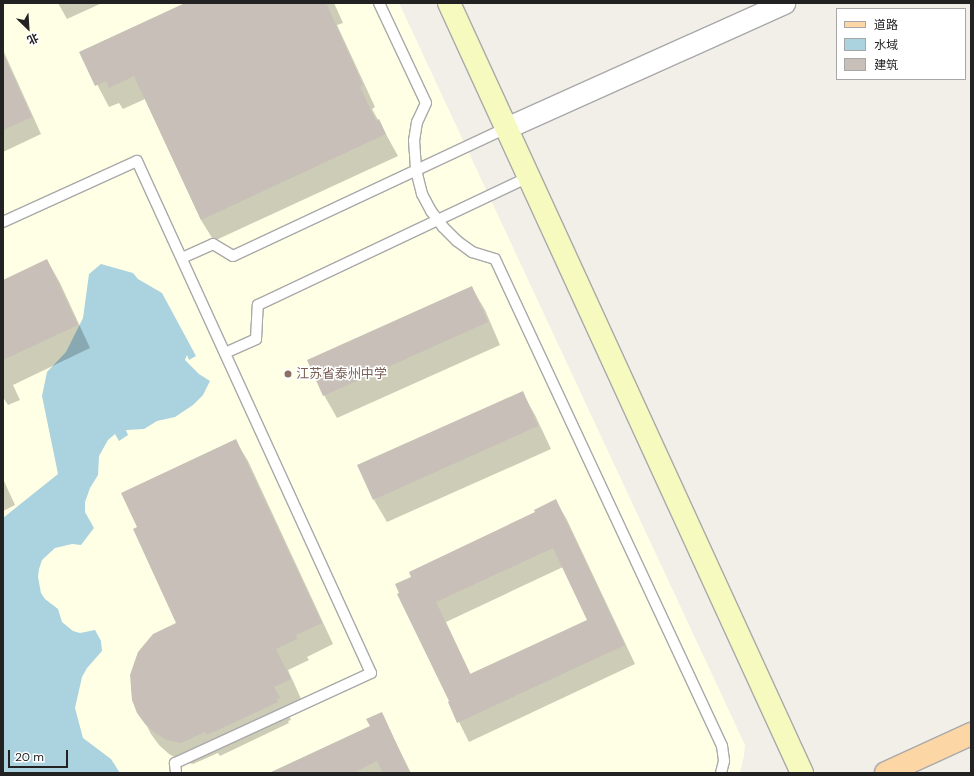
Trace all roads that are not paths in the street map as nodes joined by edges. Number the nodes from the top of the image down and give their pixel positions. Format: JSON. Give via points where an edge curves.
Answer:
{"nodes":[{"id":1,"x":379,"y":3,"type":"edge"},
{"id":2,"x":449,"y":3,"type":"edge"},
{"id":3,"x":784,"y":3,"type":"edge"},
{"id":4,"x":506,"y":128,"type":"junction"},
{"id":5,"x":416,"y":170,"type":"junction"},
{"id":6,"x":529,"y":177,"type":"junction"},
{"id":7,"x":437,"y":220,"type":"junction"},
{"id":8,"x":3,"y":222,"type":"edge"},
{"id":9,"x":182,"y":258,"type":"junction"},
{"id":10,"x":225,"y":353,"type":"junction"},
{"id":11,"x":971,"y":734,"type":"edge"},
{"id":12,"x":176,"y":773,"type":"edge"},
{"id":13,"x":721,"y":773,"type":"edge"},
{"id":14,"x":802,"y":773,"type":"edge"},
{"id":15,"x":886,"y":773,"type":"edge"}],
"edges":[{"from":1,"to":5,"type":"lane","via":[[426,103],[417,122],[414,140]]},
{"from":2,"to":4,"type":"street"},
{"from":3,"to":4,"type":"street"},
{"from":4,"to":5,"type":"lane"},
{"from":4,"to":6,"type":"street"},
{"from":5,"to":7,"type":"lane","via":[[422,194]]},
{"from":5,"to":9,"type":"lane","via":[[233,256],[213,244]]},
{"from":6,"to":7,"type":"lane"},
{"from":6,"to":14,"type":"street"},
{"from":7,"to":10,"type":"lane","via":[[258,305],[256,339]]},
{"from":7,"to":13,"type":"lane","via":[[457,241],[472,252],[494,259],[722,746],[724,761]]},
{"from":8,"to":9,"type":"lane","via":[[137,161]]},
{"from":9,"to":10,"type":"lane"},
{"from":10,"to":12,"type":"lane","via":[[372,673],[175,763]]},
{"from":11,"to":15,"type":"main road"}]}
